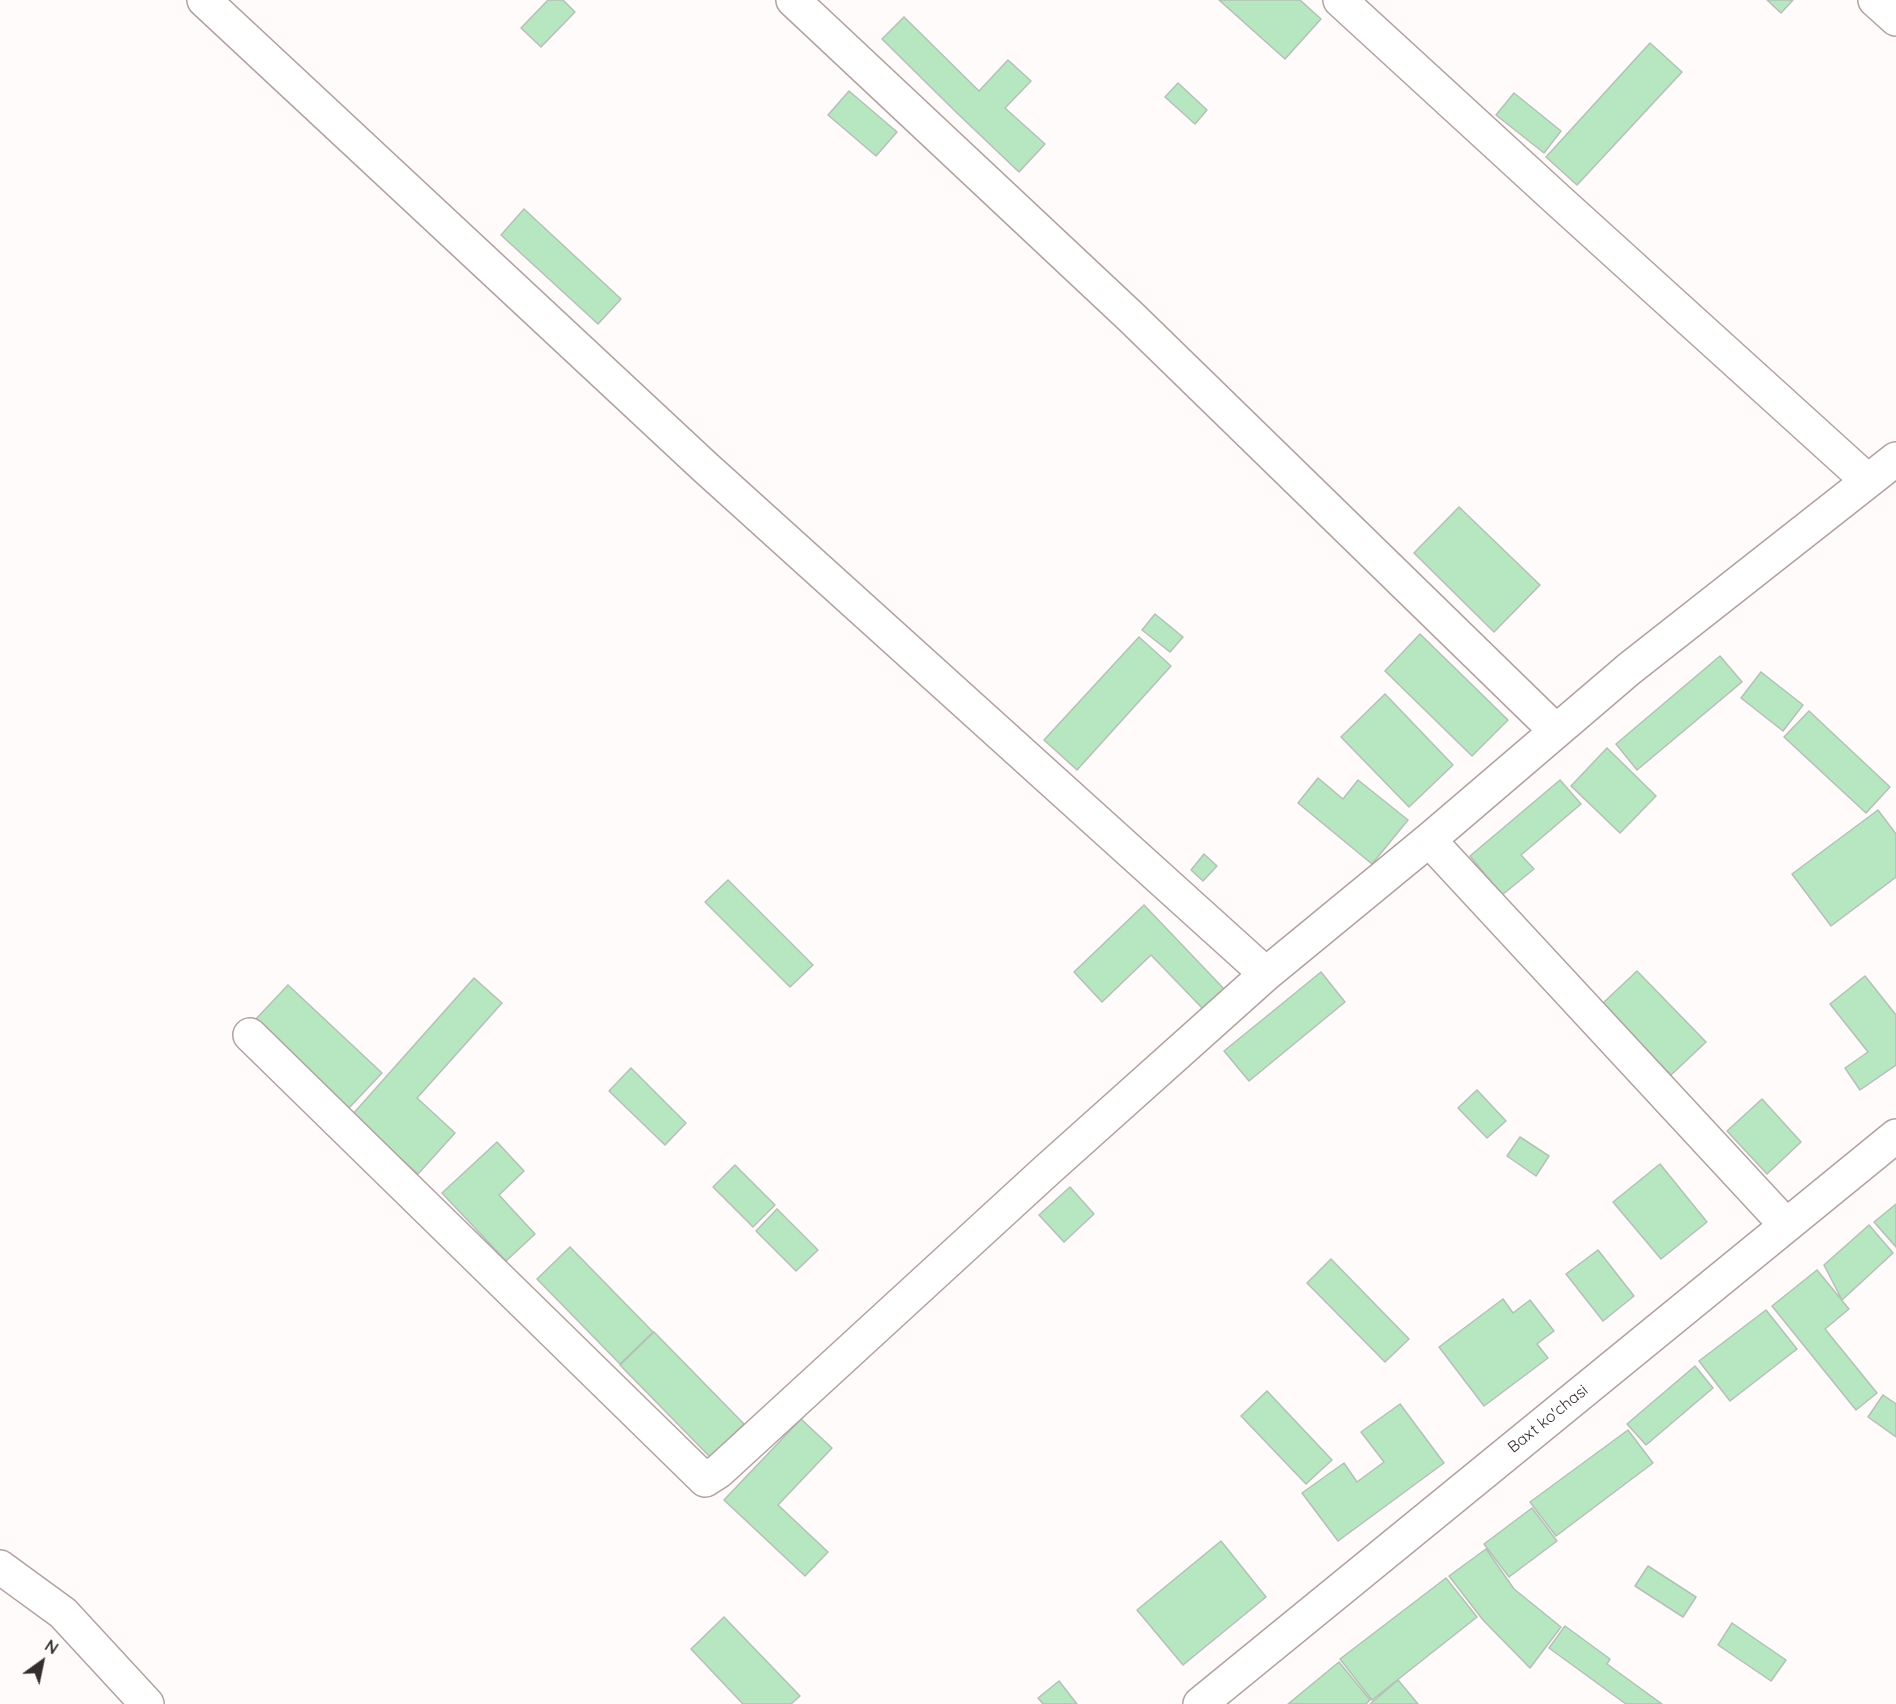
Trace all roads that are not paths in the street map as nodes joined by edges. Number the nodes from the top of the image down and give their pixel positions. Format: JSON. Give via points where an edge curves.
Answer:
{"nodes":[{"id":1,"x":204,"y":0,"type":"edge"},
{"id":2,"x":793,"y":0,"type":"edge"},
{"id":3,"x":1340,"y":0,"type":"edge"},
{"id":4,"x":1875,"y":0,"type":"edge"},
{"id":5,"x":1896,"y":19,"type":"edge"},
{"id":6,"x":1896,"y":459,"type":"edge"},
{"id":7,"x":1868,"y":481,"type":"junction"},
{"id":8,"x":1556,"y":731,"type":"junction"},
{"id":9,"x":1429,"y":840,"type":"junction"},
{"id":10,"x":1266,"y":974,"type":"junction"},
{"id":11,"x":250,"y":1035,"type":"dead end"},
{"id":12,"x":1896,"y":1136,"type":"edge"},
{"id":13,"x":1786,"y":1225,"type":"junction"},
{"id":14,"x":0,"y":1567,"type":"edge"},
{"id":15,"x":147,"y":1704,"type":"edge"},
{"id":16,"x":1200,"y":1704,"type":"edge"}],
"edges":[{"from":1,"to":10,"type":"street","via":[[705,467]]},
{"from":2,"to":8,"type":"street","via":[[1132,318]]},
{"from":3,"to":7,"type":"street"},
{"from":4,"to":5,"type":"street"},
{"from":6,"to":7,"type":"street"},
{"from":7,"to":8,"type":"street"},
{"from":8,"to":9,"type":"street"},
{"from":9,"to":10,"type":"street"},
{"from":9,"to":13,"type":"street"},
{"from":10,"to":11,"type":"street","via":[[720,1471],[705,1480]]},
{"from":12,"to":13,"type":"street","name":"Baxt ko'chasi"},
{"from":13,"to":16,"type":"street","name":"Baxt ko'chasi"},
{"from":14,"to":15,"type":"street","via":[[63,1613]]}]}
